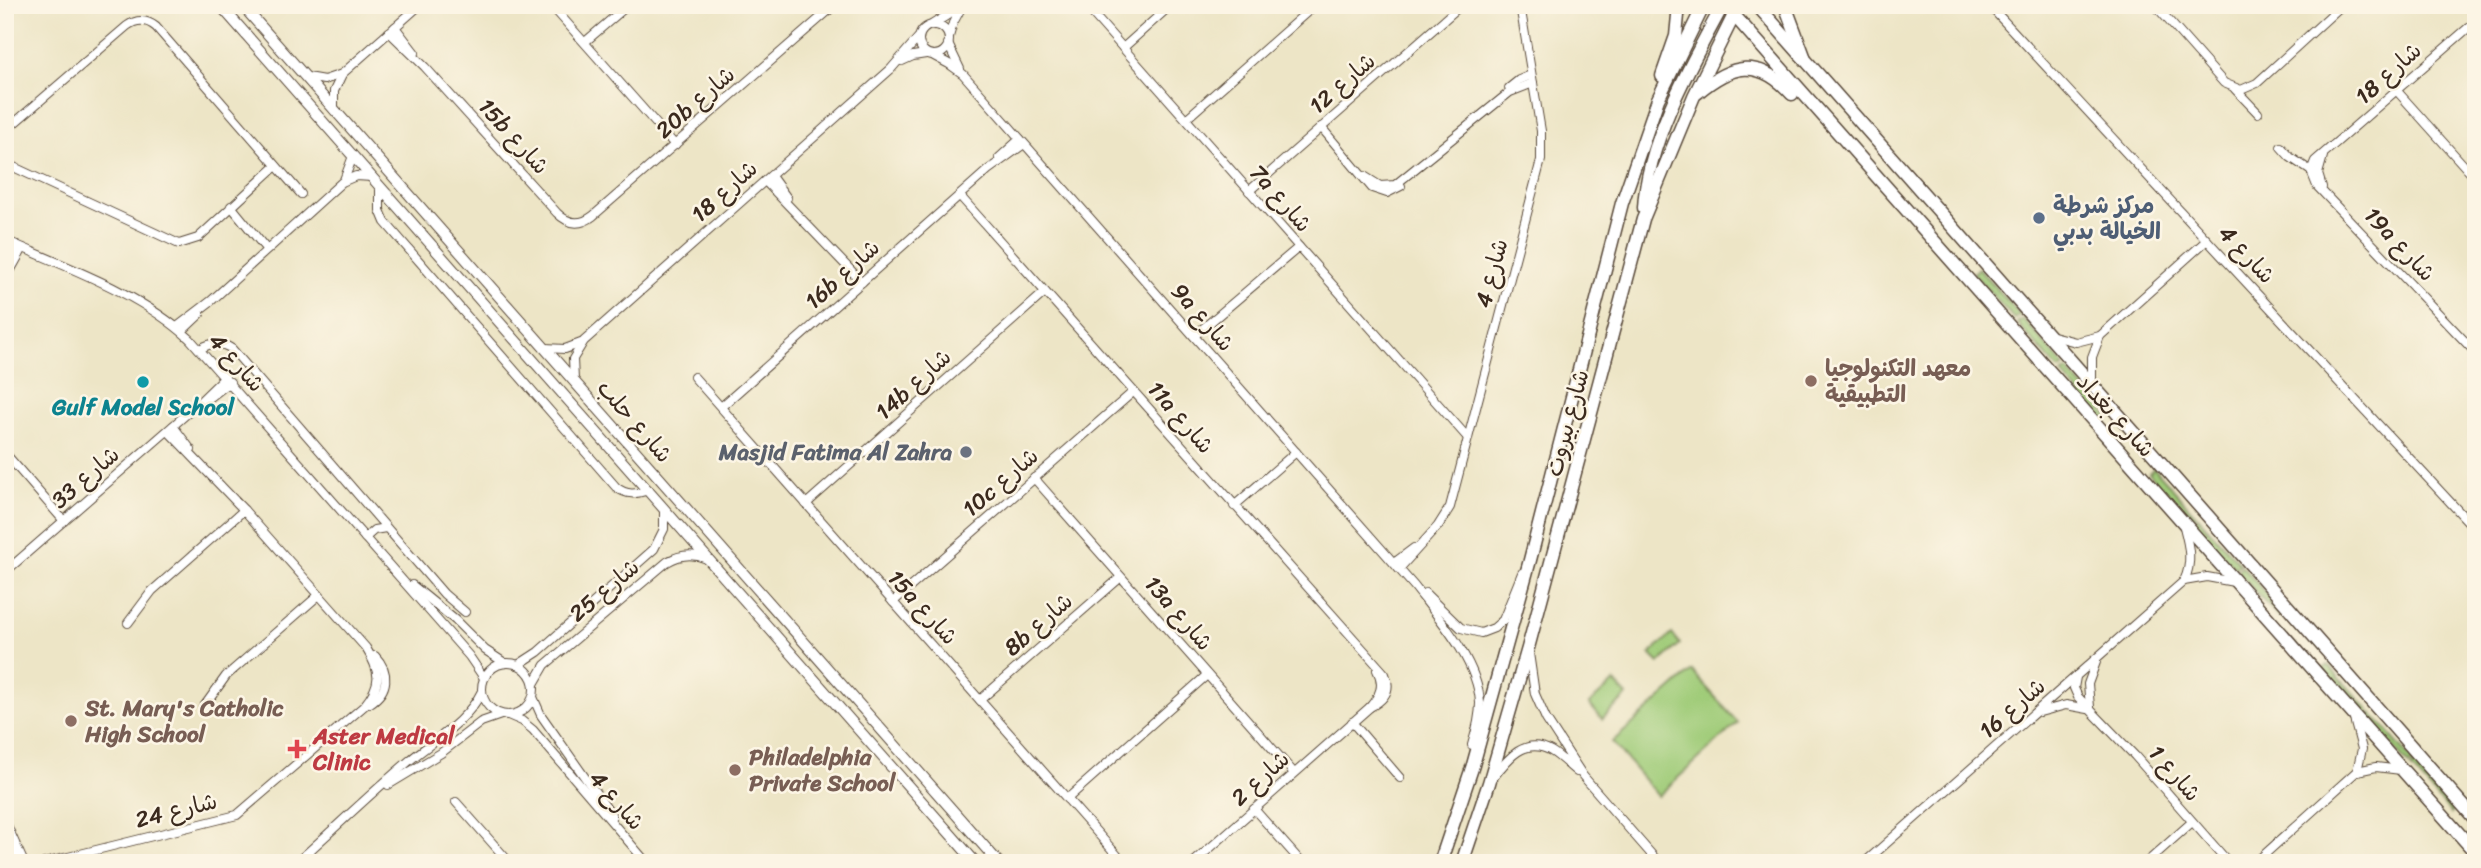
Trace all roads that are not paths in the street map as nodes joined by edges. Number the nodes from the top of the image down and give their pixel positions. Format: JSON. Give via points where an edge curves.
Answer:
{"nodes":[{"id":1,"x":220,"y":5,"type":"edge"},
{"id":2,"x":242,"y":5,"type":"edge"},
{"id":3,"x":420,"y":5,"type":"edge"},
{"id":4,"x":551,"y":5,"type":"edge"},
{"id":5,"x":628,"y":5,"type":"edge"},
{"id":6,"x":835,"y":5,"type":"edge"},
{"id":7,"x":964,"y":5,"type":"edge"},
{"id":8,"x":1085,"y":5,"type":"edge"},
{"id":9,"x":1171,"y":5,"type":"edge"},
{"id":10,"x":1315,"y":5,"type":"edge"},
{"id":11,"x":1461,"y":5,"type":"edge"},
{"id":12,"x":1520,"y":5,"type":"edge"},
{"id":13,"x":1679,"y":5,"type":"edge"},
{"id":14,"x":1704,"y":5,"type":"edge"},
{"id":15,"x":1757,"y":5,"type":"edge"},
{"id":16,"x":1785,"y":5,"type":"edge"},
{"id":17,"x":1989,"y":5,"type":"edge"},
{"id":18,"x":2155,"y":5,"type":"edge"},
{"id":19,"x":2342,"y":5,"type":"edge"},
{"id":20,"x":1731,"y":7,"type":"edge"},
{"id":21,"x":2474,"y":25,"type":"edge"},
{"id":22,"x":929,"y":26,"type":"junction"},
{"id":23,"x":392,"y":30,"type":"junction"},
{"id":24,"x":918,"y":38,"type":"junction"},
{"id":25,"x":949,"y":42,"type":"junction"},
{"id":26,"x":585,"y":43,"type":"junction"},
{"id":27,"x":1123,"y":48,"type":"junction"},
{"id":28,"x":930,"y":55,"type":"junction"},
{"id":29,"x":1805,"y":60,"type":"junction"},
{"id":30,"x":891,"y":69,"type":"junction"},
{"id":31,"x":342,"y":74,"type":"junction"},
{"id":32,"x":2265,"y":74,"type":"junction"},
{"id":33,"x":963,"y":75,"type":"junction"},
{"id":34,"x":2217,"y":75,"type":"junction"},
{"id":35,"x":305,"y":77,"type":"junction"},
{"id":36,"x":1532,"y":79,"type":"junction"},
{"id":37,"x":2235,"y":89,"type":"junction"},
{"id":38,"x":2397,"y":91,"type":"junction"},
{"id":39,"x":1694,"y":96,"type":"junction"},
{"id":40,"x":1658,"y":99,"type":"junction"},
{"id":41,"x":334,"y":110,"type":"junction"},
{"id":42,"x":2258,"y":113,"type":"dead end"},
{"id":43,"x":1186,"y":119,"type":"junction"},
{"id":44,"x":1321,"y":127,"type":"junction"},
{"id":45,"x":5,"y":131,"type":"edge"},
{"id":46,"x":1022,"y":141,"type":"junction"},
{"id":47,"x":676,"y":145,"type":"junction"},
{"id":48,"x":2281,"y":147,"type":"dead end"},
{"id":49,"x":2325,"y":154,"type":"junction"},
{"id":50,"x":353,"y":156,"type":"junction"},
{"id":51,"x":5,"y":163,"type":"edge"},
{"id":52,"x":276,"y":166,"type":"junction"},
{"id":53,"x":2311,"y":171,"type":"junction"},
{"id":54,"x":372,"y":177,"type":"junction"},
{"id":55,"x":768,"y":178,"type":"junction"},
{"id":56,"x":2476,"y":179,"type":"edge"},
{"id":57,"x":342,"y":183,"type":"junction"},
{"id":58,"x":380,"y":187,"type":"junction"},
{"id":59,"x":1249,"y":191,"type":"junction"},
{"id":60,"x":2325,"y":193,"type":"junction"},
{"id":61,"x":301,"y":194,"type":"dead end"},
{"id":62,"x":960,"y":196,"type":"junction"},
{"id":63,"x":1894,"y":197,"type":"junction"},
{"id":64,"x":232,"y":206,"type":"junction"},
{"id":65,"x":1643,"y":219,"type":"junction"},
{"id":66,"x":578,"y":223,"type":"joint"},
{"id":67,"x":5,"y":240,"type":"edge"},
{"id":68,"x":2207,"y":240,"type":"junction"},
{"id":69,"x":20,"y":246,"type":"junction"},
{"id":70,"x":1299,"y":247,"type":"junction"},
{"id":71,"x":267,"y":250,"type":"junction"},
{"id":72,"x":5,"y":274,"type":"edge"},
{"id":73,"x":5,"y":280,"type":"edge"},
{"id":74,"x":862,"y":282,"type":"junction"},
{"id":75,"x":1045,"y":292,"type":"junction"},
{"id":76,"x":179,"y":329,"type":"junction"},
{"id":77,"x":2045,"y":334,"type":"junction"},
{"id":78,"x":2100,"y":336,"type":"junction"},
{"id":79,"x":1196,"y":339,"type":"junction"},
{"id":80,"x":584,"y":341,"type":"junction"},
{"id":81,"x":545,"y":348,"type":"junction"},
{"id":82,"x":200,"y":349,"type":"junction"},
{"id":83,"x":2476,"y":353,"type":"edge"},
{"id":84,"x":694,"y":377,"type":"dead end"},
{"id":85,"x":227,"y":379,"type":"junction"},
{"id":86,"x":574,"y":381,"type":"junction"},
{"id":87,"x":2093,"y":387,"type":"junction"},
{"id":88,"x":1133,"y":392,"type":"junction"},
{"id":89,"x":721,"y":407,"type":"junction"},
{"id":90,"x":1447,"y":415,"type":"junction"},
{"id":91,"x":1472,"y":421,"type":"junction"},
{"id":92,"x":171,"y":428,"type":"junction"},
{"id":93,"x":1468,"y":438,"type":"junction"},
{"id":94,"x":1296,"y":452,"type":"junction"},
{"id":95,"x":5,"y":453,"type":"edge"},
{"id":96,"x":1034,"y":478,"type":"junction"},
{"id":97,"x":649,"y":490,"type":"junction"},
{"id":98,"x":806,"y":504,"type":"junction"},
{"id":99,"x":1234,"y":506,"type":"junction"},
{"id":100,"x":663,"y":507,"type":"junction"},
{"id":101,"x":244,"y":510,"type":"junction"},
{"id":102,"x":374,"y":515,"type":"junction"},
{"id":103,"x":64,"y":521,"type":"junction"},
{"id":104,"x":2183,"y":522,"type":"junction"},
{"id":105,"x":386,"y":528,"type":"junction"},
{"id":106,"x":2476,"y":530,"type":"edge"},
{"id":107,"x":363,"y":536,"type":"junction"},
{"id":108,"x":1530,"y":560,"type":"junction"},
{"id":109,"x":713,"y":563,"type":"junction"},
{"id":110,"x":1396,"y":566,"type":"junction"},
{"id":111,"x":393,"y":570,"type":"junction"},
{"id":112,"x":5,"y":572,"type":"edge"},
{"id":113,"x":1121,"y":577,"type":"junction"},
{"id":114,"x":2184,"y":581,"type":"junction"},
{"id":115,"x":2237,"y":583,"type":"junction"},
{"id":116,"x":1414,"y":586,"type":"junction"},
{"id":117,"x":319,"y":595,"type":"junction"},
{"id":118,"x":893,"y":602,"type":"junction"},
{"id":119,"x":465,"y":611,"type":"dead end"},
{"id":120,"x":128,"y":623,"type":"dead end"},
{"id":121,"x":1528,"y":648,"type":"junction"},
{"id":122,"x":2099,"y":656,"type":"junction"},
{"id":123,"x":505,"y":663,"type":"junction"},
{"id":124,"x":517,"y":665,"type":"junction"},
{"id":125,"x":1208,"y":675,"type":"junction"},
{"id":126,"x":2076,"y":677,"type":"junction"},
{"id":127,"x":484,"y":678,"type":"junction"},
{"id":128,"x":534,"y":684,"type":"junction"},
{"id":129,"x":482,"y":691,"type":"junction"},
{"id":130,"x":533,"y":697,"type":"junction"},
{"id":131,"x":980,"y":700,"type":"junction"},
{"id":132,"x":203,"y":708,"type":"dead end"},
{"id":133,"x":2091,"y":710,"type":"junction"},
{"id":134,"x":2352,"y":711,"type":"junction"},
{"id":135,"x":2033,"y":714,"type":"junction"},
{"id":136,"x":505,"y":715,"type":"junction"},
{"id":137,"x":1352,"y":722,"type":"junction"},
{"id":138,"x":1473,"y":765,"type":"junction"},
{"id":139,"x":2357,"y":771,"type":"junction"},
{"id":140,"x":2404,"y":771,"type":"junction"},
{"id":141,"x":1294,"y":773,"type":"junction"},
{"id":142,"x":1583,"y":776,"type":"junction"},
{"id":143,"x":1400,"y":778,"type":"dead end"},
{"id":144,"x":1489,"y":783,"type":"junction"},
{"id":145,"x":373,"y":794,"type":"junction"},
{"id":146,"x":1068,"y":799,"type":"junction"},
{"id":147,"x":456,"y":802,"type":"dead end"},
{"id":148,"x":1254,"y":809,"type":"junction"},
{"id":149,"x":2476,"y":820,"type":"edge"},
{"id":150,"x":2192,"y":822,"type":"junction"},
{"id":151,"x":7,"y":825,"type":"edge"},
{"id":152,"x":638,"y":852,"type":"junction"},
{"id":153,"x":2476,"y":853,"type":"edge"},
{"id":154,"x":17,"y":863,"type":"edge"},
{"id":155,"x":24,"y":863,"type":"edge"},
{"id":156,"x":44,"y":863,"type":"edge"},
{"id":157,"x":296,"y":863,"type":"edge"},
{"id":158,"x":510,"y":863,"type":"edge"},
{"id":159,"x":647,"y":863,"type":"edge"},
{"id":160,"x":976,"y":863,"type":"edge"},
{"id":161,"x":999,"y":863,"type":"edge"},
{"id":162,"x":1124,"y":863,"type":"edge"},
{"id":163,"x":1193,"y":863,"type":"edge"},
{"id":164,"x":1301,"y":863,"type":"edge"},
{"id":165,"x":1440,"y":863,"type":"edge"},
{"id":166,"x":1462,"y":863,"type":"edge"},
{"id":167,"x":1659,"y":863,"type":"edge"},
{"id":168,"x":1864,"y":863,"type":"edge"},
{"id":169,"x":2146,"y":863,"type":"edge"},
{"id":170,"x":2229,"y":863,"type":"edge"},
{"id":171,"x":2255,"y":863,"type":"edge"}],
"edges":[{"from":1,"to":50,"type":"street","name":"شارع حلب"},
{"from":2,"to":35,"type":"street","name":"شارع حلب"},
{"from":3,"to":23,"type":"street"},
{"from":4,"to":26,"type":"street"},
{"from":5,"to":26,"type":"street"},
{"from":6,"to":47,"type":"street","name":"20b شارع"},
{"from":7,"to":22,"type":"street"},
{"from":7,"to":25,"type":"street"},
{"from":8,"to":27,"type":"street","name":"7a شارع"},
{"from":9,"to":27,"type":"street"},
{"from":10,"to":43,"type":"street"},
{"from":11,"to":44,"type":"street","name":"شارع 12"},
{"from":12,"to":36,"type":"street","name":"شارع 4"},
{"from":13,"to":40,"type":"main road","via":[[1676,36]]},
{"from":14,"to":40,"type":"main road","name":"شارع بيروت"},
{"from":15,"to":29,"type":"main road","name":"شارع بغداد"},
{"from":16,"to":29,"type":"main road"},
{"from":17,"to":68,"type":"street","name":"شارع 4"},
{"from":18,"to":34,"type":"street"},
{"from":19,"to":32,"type":"street"},
{"from":20,"to":39,"type":"main road","name":"شارع بيروت"},
{"from":20,"to":63,"type":"main road","name":"شارع بغداد"},
{"from":20,"to":65,"type":"main road","via":[[1690,70],[1652,157]]},
{"from":21,"to":38,"type":"street","name":"شارع 18"},
{"from":22,"to":24,"type":"street"},
{"from":22,"to":25,"type":"street","via":[[943,28]]},
{"from":23,"to":31,"type":"street"},
{"from":23,"to":66,"type":"street","name":"15b شارع","via":[[557,213]]},
{"from":24,"to":28,"type":"street","via":[[920,47]]},
{"from":24,"to":30,"type":"street","name":"شارع 18"},
{"from":25,"to":28,"type":"street","via":[[943,52]]},
{"from":25,"to":33,"type":"street","name":"9a شارع"},
{"from":26,"to":47,"type":"street"},
{"from":27,"to":43,"type":"street","name":"7a شارع"},
{"from":28,"to":30,"type":"street","name":"شارع 18","via":[[907,58]]},
{"from":28,"to":33,"type":"street","name":"9a شارع"},
{"from":29,"to":77,"type":"main road","name":"شارع بغداد"},
{"from":30,"to":55,"type":"street","name":"شارع 18"},
{"from":31,"to":35,"type":"street","via":[[324,80]]},
{"from":31,"to":41,"type":"street","via":[[334,91]]},
{"from":32,"to":34,"type":"street","via":[[2240,85]]},
{"from":32,"to":37,"type":"street","via":[[2248,89]]},
{"from":33,"to":46,"type":"street","name":"9a شارع"},
{"from":34,"to":37,"type":"street"},
{"from":35,"to":41,"type":"street","name":"شارع حلب"},
{"from":36,"to":44,"type":"street","via":[[1387,193],[1372,188]]},
{"from":36,"to":91,"type":"street","name":"شارع 4","via":[[1541,160]]},
{"from":37,"to":42,"type":"street"},
{"from":38,"to":49,"type":"street","name":"شارع 18"},
{"from":38,"to":56,"type":"street"},
{"from":39,"to":63,"type":"main road","via":[[1716,77],[1737,69],[1770,75]]},
{"from":39,"to":65,"type":"main road","name":"شارع بيروت"},
{"from":40,"to":108,"type":"main road","name":"شارع بيروت","via":[[1622,203]]},
{"from":41,"to":81,"type":"street","name":"شارع حلب"},
{"from":43,"to":59,"type":"street","name":"7a شارع"},
{"from":44,"to":59,"type":"street","name":"شارع 12"},
{"from":45,"to":52,"type":"street","via":[[132,22],[145,21],[156,27]]},
{"from":46,"to":62,"type":"street","name":"16b شارع"},
{"from":46,"to":79,"type":"street","name":"9a شارع"},
{"from":47,"to":66,"type":"street","name":"20b شارع","via":[[590,219]]},
{"from":48,"to":53,"type":"street"},
{"from":49,"to":53,"type":"street","name":"شارع 18"},
{"from":49,"to":60,"type":"street","via":[[2318,173]]},
{"from":50,"to":54,"type":"street","name":"شارع حلب"},
{"from":50,"to":57,"type":"street"},
{"from":51,"to":64,"type":"street","via":[[179,244],[198,238]]},
{"from":52,"to":61,"type":"street"},
{"from":52,"to":64,"type":"street"},
{"from":53,"to":60,"type":"street"},
{"from":54,"to":57,"type":"street","via":[[356,176]]},
{"from":54,"to":58,"type":"street","name":"شارع حلب"},
{"from":55,"to":74,"type":"street"},
{"from":55,"to":80,"type":"street","name":"شارع 18"},
{"from":57,"to":71,"type":"street"},
{"from":58,"to":97,"type":"street","name":"شارع حلب"},
{"from":58,"to":97,"type":"street","via":[[385,222],[616,487],[633,494]]},
{"from":59,"to":70,"type":"street","name":"7a شارع"},
{"from":60,"to":83,"type":"street","name":"19a شارع"},
{"from":62,"to":74,"type":"street","name":"16b شارع"},
{"from":62,"to":75,"type":"street","name":"11a شارع"},
{"from":63,"to":104,"type":"main road","name":"شارع بغداد"},
{"from":64,"to":71,"type":"street"},
{"from":65,"to":121,"type":"main road","name":"شارع بيروت"},
{"from":67,"to":69,"type":"street","name":"شارع 4"},
{"from":68,"to":78,"type":"street"},
{"from":68,"to":106,"type":"street","name":"شارع 4"},
{"from":69,"to":72,"type":"street"},
{"from":69,"to":73,"type":"street"},
{"from":69,"to":76,"type":"street","name":"شارع 4","via":[[127,295]]},
{"from":70,"to":79,"type":"street"},
{"from":70,"to":90,"type":"street","name":"7a شارع"},
{"from":71,"to":76,"type":"street"},
{"from":74,"to":89,"type":"street","name":"16b شارع"},
{"from":75,"to":88,"type":"street","name":"11a شارع"},
{"from":75,"to":98,"type":"street","name":"14b شارع"},
{"from":76,"to":82,"type":"street","name":"شارع 4"},
{"from":77,"to":78,"type":"street","via":[[2076,342]]},
{"from":77,"to":87,"type":"main road","name":"شارع بغداد"},
{"from":78,"to":87,"type":"street","via":[[2091,357]]},
{"from":79,"to":94,"type":"street","name":"9a شارع"},
{"from":80,"to":81,"type":"street","name":"شارع 18","via":[[565,349]]},
{"from":80,"to":86,"type":"street","via":[[573,359]]},
{"from":81,"to":86,"type":"street","name":"شارع حلب"},
{"from":82,"to":85,"type":"street","name":"شارع 4"},
{"from":82,"to":102,"type":"street","via":[[213,343],[232,349]]},
{"from":84,"to":89,"type":"street","name":"15a شارع"},
{"from":85,"to":92,"type":"street","name":"شارع 33"},
{"from":85,"to":107,"type":"street","name":"شارع 4"},
{"from":86,"to":161,"type":"street","name":"شارع حلب"},
{"from":87,"to":149,"type":"main road","name":"شارع بغداد"},
{"from":88,"to":96,"type":"street","name":"10c شارع"},
{"from":88,"to":99,"type":"street","name":"11a شارع"},
{"from":89,"to":98,"type":"street","name":"15a شارع"},
{"from":90,"to":91,"type":"street"},
{"from":90,"to":93,"type":"street","name":"7a شارع"},
{"from":91,"to":93,"type":"street","name":"شارع 4"},
{"from":92,"to":101,"type":"street","name":"شارع 24"},
{"from":92,"to":103,"type":"street","name":"شارع 33"},
{"from":93,"to":110,"type":"street","name":"شارع 4","via":[[1443,520]]},
{"from":94,"to":99,"type":"street"},
{"from":94,"to":110,"type":"street","name":"9a شارع"},
{"from":95,"to":103,"type":"street"},
{"from":96,"to":113,"type":"street","name":"13a شارع"},
{"from":96,"to":118,"type":"street","name":"10c شارع"},
{"from":97,"to":100,"type":"street","name":"شارع حلب"},
{"from":98,"to":118,"type":"street","name":"15a شارع"},
{"from":99,"to":137,"type":"street","name":"11a شارع","via":[[1374,664],[1382,686],[1370,707]]},
{"from":100,"to":109,"type":"street","name":"شارع حلب"},
{"from":100,"to":124,"type":"street","name":"شارع 25","via":[[664,529],[654,548],[538,652]]},
{"from":101,"to":117,"type":"street","name":"شارع 24"},
{"from":101,"to":120,"type":"street","via":[[152,592]]},
{"from":102,"to":105,"type":"street"},
{"from":102,"to":107,"type":"street"},
{"from":103,"to":112,"type":"street","name":"شارع 33"},
{"from":104,"to":114,"type":"street","via":[[2191,555]]},
{"from":104,"to":115,"type":"main road","name":"شارع بغداد"},
{"from":105,"to":107,"type":"street"},
{"from":105,"to":119,"type":"street"},
{"from":107,"to":111,"type":"street","name":"شارع 4"},
{"from":108,"to":116,"type":"street","name":"9a شارع","via":[[1503,620],[1487,631],[1461,628]]},
{"from":108,"to":138,"type":"main road","name":"شارع بيروت"},
{"from":109,"to":128,"type":"street","name":"شارع 25","via":[[690,554],[667,562],[545,665]]},
{"from":109,"to":160,"type":"street","name":"شارع حلب"},
{"from":110,"to":116,"type":"street","name":"9a شارع"},
{"from":111,"to":123,"type":"street","name":"شارع 4"},
{"from":111,"to":127,"type":"street","name":"شارع 4"},
{"from":113,"to":125,"type":"street","name":"13a شارع"},
{"from":113,"to":131,"type":"street","name":"8b شارع"},
{"from":114,"to":115,"type":"street","via":[[2207,577]]},
{"from":114,"to":122,"type":"street","name":"شارع 16"},
{"from":115,"to":134,"type":"main road","name":"شارع بغداد"},
{"from":116,"to":138,"type":"street","name":"9a شارع","via":[[1447,628],[1477,684],[1480,709]]},
{"from":117,"to":132,"type":"street","via":[[226,676]]},
{"from":117,"to":156,"type":"street","name":"شارع 24","via":[[383,665],[386,675],[381,694],[237,815]]},
{"from":118,"to":131,"type":"street","name":"15a شارع"},
{"from":121,"to":142,"type":"street","via":[[1539,707]]},
{"from":121,"to":144,"type":"main road","name":"شارع بيروت"},
{"from":122,"to":126,"type":"street","name":"شارع 16"},
{"from":122,"to":133,"type":"street","via":[[2088,684]]},
{"from":123,"to":124,"type":"street"},
{"from":123,"to":127,"type":"street"},
{"from":124,"to":128,"type":"street"},
{"from":125,"to":141,"type":"street","name":"13a شارع"},
{"from":125,"to":146,"type":"street"},
{"from":126,"to":133,"type":"street","name":"شارع 1","via":[[2076,693]]},
{"from":126,"to":135,"type":"street","name":"شارع 16"},
{"from":127,"to":129,"type":"street"},
{"from":128,"to":130,"type":"street"},
{"from":129,"to":136,"type":"street","via":[[490,708]]},
{"from":129,"to":145,"type":"street","via":[[464,717]]},
{"from":130,"to":136,"type":"street","via":[[521,712]]},
{"from":130,"to":152,"type":"street","name":"شارع 4"},
{"from":131,"to":146,"type":"street","name":"15a شارع"},
{"from":133,"to":135,"type":"street","via":[[2066,705]]},
{"from":133,"to":150,"type":"street","name":"شارع 1"},
{"from":134,"to":139,"type":"street","via":[[2362,749]]},
{"from":134,"to":140,"type":"main road","name":"شارع بغداد"},
{"from":135,"to":168,"type":"street","name":"شارع 16"},
{"from":136,"to":145,"type":"street","via":[[481,722],[441,753]]},
{"from":136,"to":152,"type":"street","name":"شارع 4","via":[[533,730]]},
{"from":137,"to":141,"type":"street","name":"شارع 2"},
{"from":137,"to":143,"type":"street"},
{"from":138,"to":165,"type":"main road","name":"شارع بيروت"},
{"from":139,"to":140,"type":"street","via":[[2385,766]]},
{"from":139,"to":171,"type":"street"},
{"from":140,"to":153,"type":"main road","name":"شارع بغداد"},
{"from":141,"to":148,"type":"street","name":"شارع 2"},
{"from":142,"to":144,"type":"street","via":[[1548,749],[1532,746],[1511,755]]},
{"from":142,"to":167,"type":"street"},
{"from":144,"to":166,"type":"main road","name":"شارع بيروت"},
{"from":145,"to":157,"type":"street"},
{"from":146,"to":162,"type":"street","name":"15a شارع"},
{"from":147,"to":158,"type":"street"},
{"from":148,"to":163,"type":"street","name":"شارع 2"},
{"from":148,"to":164,"type":"street"},
{"from":150,"to":169,"type":"street"},
{"from":150,"to":170,"type":"street","name":"شارع 1"},
{"from":151,"to":154,"type":"street"},
{"from":151,"to":155,"type":"street"},
{"from":152,"to":159,"type":"street","name":"شارع 4"}]}
